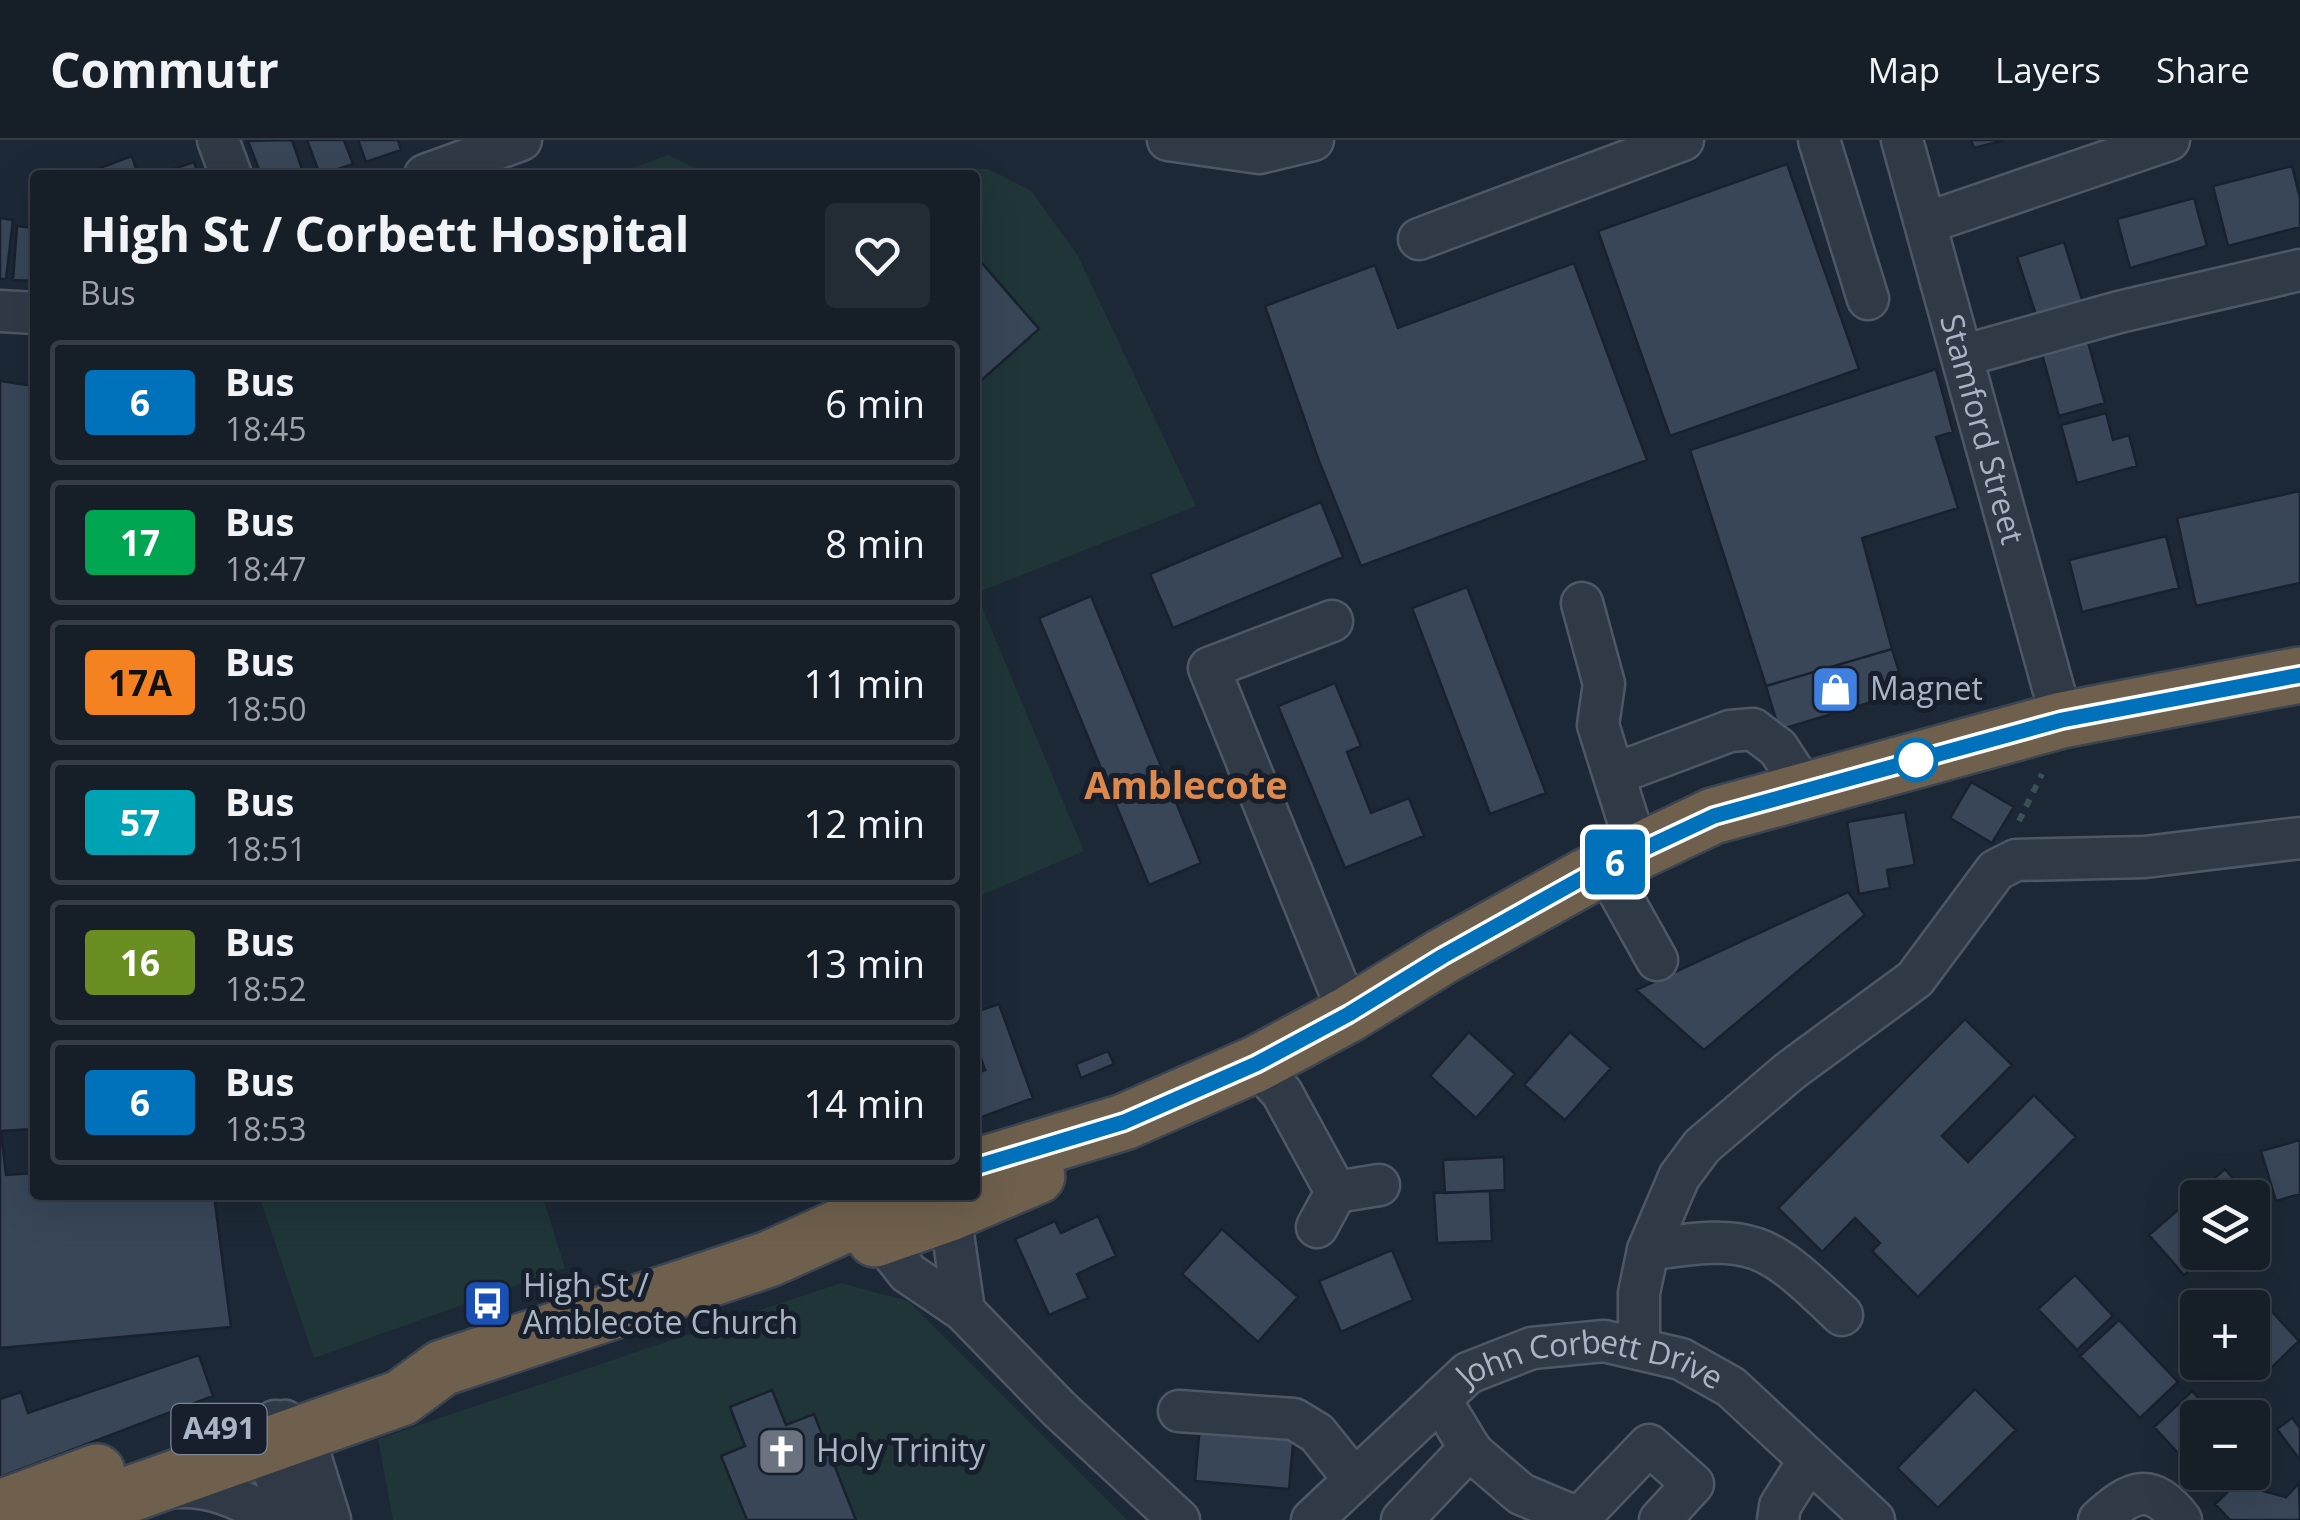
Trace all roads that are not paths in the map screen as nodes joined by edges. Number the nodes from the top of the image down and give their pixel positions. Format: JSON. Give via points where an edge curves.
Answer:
{"nodes":[{"id":1,"x":218,"y":140,"type":"edge"},
{"id":2,"x":522,"y":140,"type":"edge"},
{"id":3,"x":1168,"y":140,"type":"edge"},
{"id":4,"x":1313,"y":140,"type":"edge"},
{"id":5,"x":1683,"y":140,"type":"edge"},
{"id":6,"x":1819,"y":140,"type":"edge"},
{"id":7,"x":1902,"y":140,"type":"edge"},
{"id":8,"x":2169,"y":140,"type":"edge"},
{"id":9,"x":229,"y":170,"type":"edge"},
{"id":10,"x":439,"y":170,"type":"edge"},
{"id":11,"x":1926,"y":223,"type":"junction"},
{"id":12,"x":1419,"y":239,"type":"dead end"},
{"id":13,"x":2300,"y":270,"type":"edge"},
{"id":14,"x":1868,"y":299,"type":"dead end"},
{"id":15,"x":0,"y":311,"type":"edge"},
{"id":16,"x":30,"y":312,"type":"edge"},
{"id":17,"x":1962,"y":356,"type":"junction"},
{"id":18,"x":1582,"y":604,"type":"dead end"},
{"id":19,"x":1332,"y":621,"type":"dead end"},
{"id":20,"x":2300,"y":675,"type":"edge"},
{"id":21,"x":2055,"y":739,"type":"junction"},
{"id":22,"x":1614,"y":774,"type":"junction"},
{"id":23,"x":1806,"y":791,"type":"junction"},
{"id":24,"x":2300,"y":838,"type":"edge"},
{"id":25,"x":1621,"y":860,"type":"junction"},
{"id":26,"x":1657,"y":960,"type":"dead end"},
{"id":27,"x":1349,"y":1014,"type":"junction"},
{"id":28,"x":1256,"y":1064,"type":"junction"},
{"id":29,"x":1379,"y":1184,"type":"dead end"},
{"id":30,"x":980,"y":1189,"type":"edge"},
{"id":31,"x":921,"y":1204,"type":"edge"},
{"id":32,"x":1648,"y":1250,"type":"junction"},
{"id":33,"x":964,"y":1311,"type":"junction"},
{"id":34,"x":1842,"y":1315,"type":"dead end"},
{"id":35,"x":1638,"y":1349,"type":"junction"},
{"id":36,"x":1440,"y":1398,"type":"junction"},
{"id":37,"x":1179,"y":1412,"type":"dead end"},
{"id":38,"x":280,"y":1428,"type":"junction"},
{"id":39,"x":1470,"y":1448,"type":"junction"},
{"id":40,"x":1808,"y":1460,"type":"junction"},
{"id":41,"x":1353,"y":1478,"type":"junction"},
{"id":42,"x":138,"y":1491,"type":"junction"},
{"id":43,"x":0,"y":1510,"type":"edge"},
{"id":44,"x":1582,"y":1519,"type":"edge"},
{"id":45,"x":58,"y":1520,"type":"edge"},
{"id":46,"x":274,"y":1520,"type":"edge"},
{"id":47,"x":292,"y":1520,"type":"edge"},
{"id":48,"x":330,"y":1520,"type":"edge"},
{"id":49,"x":1179,"y":1520,"type":"edge"},
{"id":50,"x":1312,"y":1520,"type":"edge"},
{"id":51,"x":1402,"y":1520,"type":"edge"},
{"id":52,"x":1660,"y":1520,"type":"edge"},
{"id":53,"x":1778,"y":1520,"type":"edge"},
{"id":54,"x":1874,"y":1520,"type":"edge"},
{"id":55,"x":2098,"y":1520,"type":"edge"},
{"id":56,"x":2181,"y":1520,"type":"edge"}],
"edges":[{"from":1,"to":9,"type":"street"},
{"from":2,"to":10,"type":"street"},
{"from":3,"to":4,"type":"street","via":[[1259,153]]},
{"from":5,"to":12,"type":"street"},
{"from":6,"to":14,"type":"street"},
{"from":7,"to":11,"type":"street","name":"Stamford Street"},
{"from":8,"to":11,"type":"street"},
{"from":11,"to":17,"type":"street","name":"Stamford Street"},
{"from":13,"to":17,"type":"street"},
{"from":15,"to":16,"type":"street"},
{"from":17,"to":21,"type":"street","name":"Stamford Street"},
{"from":18,"to":22,"type":"street","via":[[1604,684],[1598,725]]},
{"from":19,"to":27,"type":"street","via":[[1209,668]]},
{"from":20,"to":21,"type":"highway","number":"A491"},
{"from":21,"to":23,"type":"highway","number":"A491"},
{"from":22,"to":23,"type":"street","via":[[1730,731],[1753,729],[1778,748]]},
{"from":22,"to":25,"type":"street"},
{"from":23,"to":25,"type":"highway","number":"A491","via":[[1714,816]]},
{"from":24,"to":32,"type":"street","via":[[2145,857],[2016,860],[1996,870],[1915,979],[1702,1146],[1679,1177]]},
{"from":25,"to":26,"type":"street"},
{"from":25,"to":27,"type":"highway","number":"A491"},
{"from":27,"to":28,"type":"highway","number":"A491"},
{"from":28,"to":29,"type":"street","via":[[1282,1093],[1327,1210]]},
{"from":28,"to":30,"type":"highway","number":"A491","via":[[1124,1122],[1044,1173]]},
{"from":31,"to":33,"type":"street"},
{"from":31,"to":33,"type":"street","via":[[908,1273]]},
{"from":31,"to":38,"type":"highway","number":"A491","via":[[442,1368],[401,1398]]},
{"from":32,"to":34,"type":"street","via":[[1706,1241],[1748,1244],[1788,1264]]},
{"from":32,"to":35,"type":"street"},
{"from":33,"to":49,"type":"street"},
{"from":35,"to":36,"type":"street","name":"John Corbett Drive","via":[[1604,1341],[1532,1348],[1468,1373]]},
{"from":35,"to":40,"type":"street","name":"John Corbett Drive","via":[[1682,1359],[1732,1387]]},
{"from":36,"to":39,"type":"street"},
{"from":36,"to":41,"type":"street","name":"John Corbett Drive"},
{"from":37,"to":41,"type":"street","via":[[1294,1419],[1318,1433]]},
{"from":38,"to":42,"type":"highway","number":"A491"},
{"from":38,"to":43,"type":"highway","number":"A491"},
{"from":38,"to":47,"type":"street"},
{"from":38,"to":48,"type":"street"},
{"from":39,"to":44,"type":"street","via":[[1521,1494]]},
{"from":39,"to":51,"type":"street"},
{"from":40,"to":53,"type":"street"},
{"from":40,"to":54,"type":"street","name":"John Corbett Drive"},
{"from":41,"to":50,"type":"street","name":"John Corbett Drive"},
{"from":42,"to":45,"type":"highway","number":"A491"},
{"from":42,"to":46,"type":"street","via":[[194,1484],[238,1498]]},
{"from":44,"to":52,"type":"street","via":[[1649,1444],[1693,1484]]},
{"from":55,"to":56,"type":"street","via":[[2125,1497],[2146,1494],[2167,1501]]}]}
